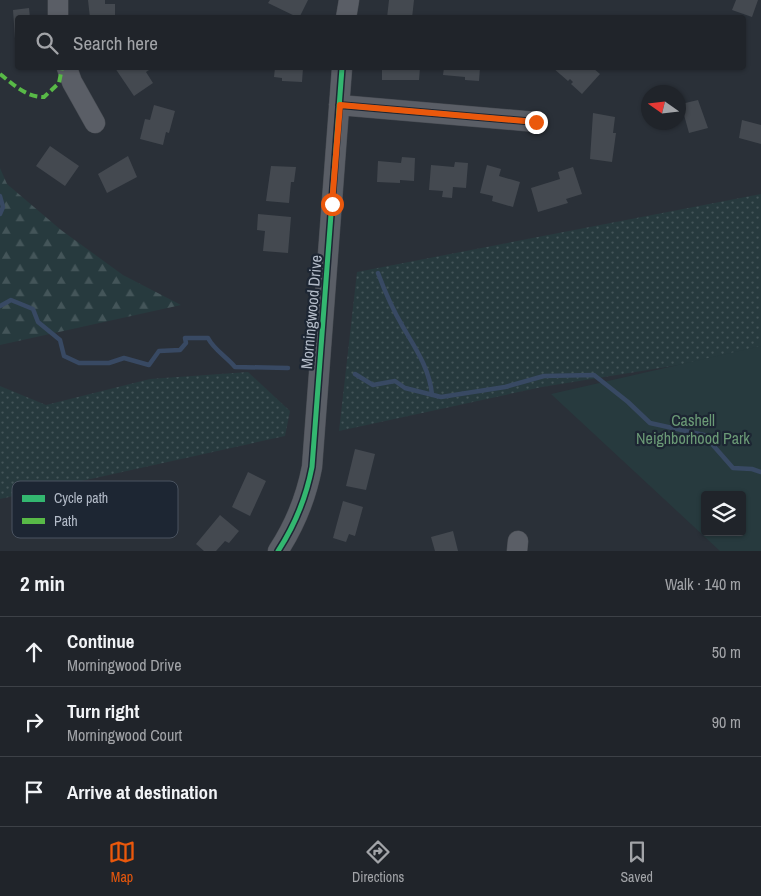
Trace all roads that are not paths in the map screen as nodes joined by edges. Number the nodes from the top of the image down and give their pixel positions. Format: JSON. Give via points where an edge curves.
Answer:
{"nodes":[{"id":1,"x":58,"y":0,"type":"edge"},
{"id":2,"x":349,"y":0,"type":"edge"},
{"id":3,"x":58,"y":15,"type":"edge"},
{"id":4,"x":346,"y":15,"type":"edge"},
{"id":5,"x":68,"y":70,"type":"edge"},
{"id":6,"x":342,"y":70,"type":"edge"},
{"id":7,"x":340,"y":105,"type":"junction"},
{"id":8,"x":536,"y":122,"type":"dead end"},
{"id":9,"x":94,"y":123,"type":"dead end"},
{"id":10,"x":278,"y":551,"type":"edge"}],
"edges":[{"from":1,"to":3,"type":"street"},
{"from":2,"to":4,"type":"street"},
{"from":5,"to":9,"type":"street"},
{"from":6,"to":7,"type":"street","name":"Morningwood Drive"},
{"from":7,"to":8,"type":"street"},
{"from":7,"to":10,"type":"street","name":"Morningwood Drive","via":[[312,468],[307,494]]}]}
